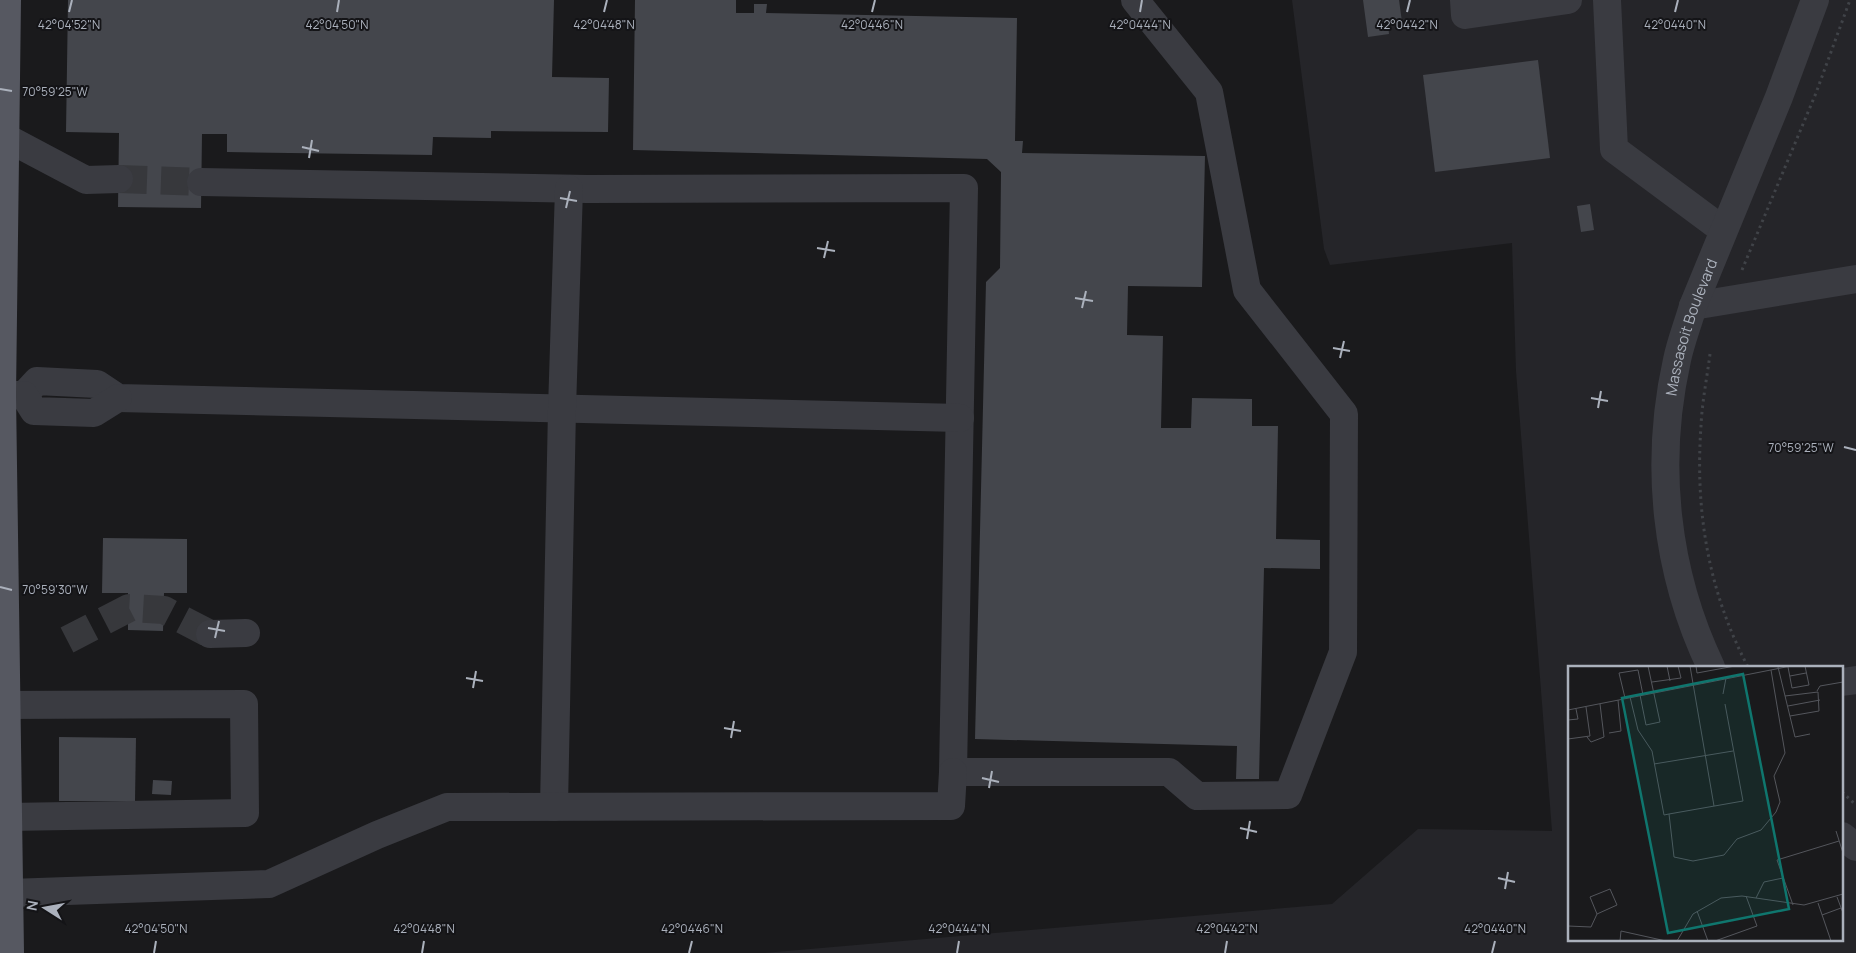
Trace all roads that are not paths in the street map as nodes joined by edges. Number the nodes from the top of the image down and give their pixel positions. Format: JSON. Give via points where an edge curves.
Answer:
{"nodes":[{"id":1,"x":7,"y":0,"type":"edge"},
{"id":2,"x":1135,"y":0,"type":"edge"},
{"id":3,"x":1464,"y":0,"type":"edge"},
{"id":4,"x":1568,"y":0,"type":"edge"},
{"id":5,"x":1608,"y":0,"type":"edge"},
{"id":6,"x":1815,"y":0,"type":"edge"},
{"id":7,"x":3,"y":63,"type":"edge"},
{"id":8,"x":5,"y":136,"type":"junction"},
{"id":9,"x":111,"y":180,"type":"tunnel mouth"},
{"id":10,"x":202,"y":182,"type":"tunnel mouth"},
{"id":11,"x":569,"y":189,"type":"junction"},
{"id":12,"x":1723,"y":230,"type":"junction"},
{"id":13,"x":1856,"y":279,"type":"edge"},
{"id":14,"x":1693,"y":306,"type":"junction"},
{"id":15,"x":9,"y":395,"type":"edge"},
{"id":16,"x":562,"y":409,"type":"junction"},
{"id":17,"x":960,"y":418,"type":"junction"},
{"id":18,"x":210,"y":634,"type":"tunnel mouth"},
{"id":19,"x":246,"y":634,"type":"dead end"},
{"id":20,"x":1710,"y":666,"type":"edge"},
{"id":21,"x":3,"y":705,"type":"edge"},
{"id":22,"x":954,"y":772,"type":"junction"},
{"id":23,"x":5,"y":801,"type":"edge"},
{"id":24,"x":554,"y":807,"type":"junction"},
{"id":25,"x":1844,"y":838,"type":"edge"},
{"id":26,"x":1856,"y":847,"type":"edge"},
{"id":27,"x":9,"y":892,"type":"junction"},
{"id":28,"x":7,"y":942,"type":"edge"}],
"edges":[{"from":1,"to":7,"type":"main road"},
{"from":2,"to":22,"type":"street","via":[[1209,92],[1247,290],[1344,414],[1344,652],[1288,795],[1197,796],[1169,772]]},
{"from":3,"to":4,"type":"street","via":[[1466,15]]},
{"from":5,"to":12,"type":"street","via":[[1614,149]]},
{"from":6,"to":12,"type":"street","name":"Massasoit Boulevard","via":[[1779,97]]},
{"from":7,"to":8,"type":"main road"},
{"from":8,"to":9,"type":"street","via":[[86,180]]},
{"from":8,"to":15,"type":"main road"},
{"from":10,"to":11,"type":"street"},
{"from":11,"to":16,"type":"street"},
{"from":11,"to":17,"type":"street","via":[[964,188]]},
{"from":12,"to":14,"type":"street","name":"Massasoit Boulevard"},
{"from":13,"to":14,"type":"street"},
{"from":14,"to":20,"type":"street","name":"Massasoit Boulevard","via":[[1677,359],[1670,397],[1665,444],[1666,500],[1674,557],[1684,597]]},
{"from":15,"to":16,"type":"street","via":[[37,381],[97,384],[118,398]]},
{"from":15,"to":21,"type":"main road"},
{"from":16,"to":17,"type":"street"},
{"from":16,"to":24,"type":"street"},
{"from":17,"to":22,"type":"street"},
{"from":18,"to":19,"type":"street"},
{"from":21,"to":23,"type":"main road"},
{"from":21,"to":23,"type":"street","via":[[244,704],[245,813]]},
{"from":22,"to":24,"type":"street","via":[[951,806]]},
{"from":23,"to":27,"type":"main road"},
{"from":24,"to":27,"type":"street","via":[[446,807],[269,884]]},
{"from":25,"to":26,"type":"street"},
{"from":27,"to":28,"type":"main road"}]}
